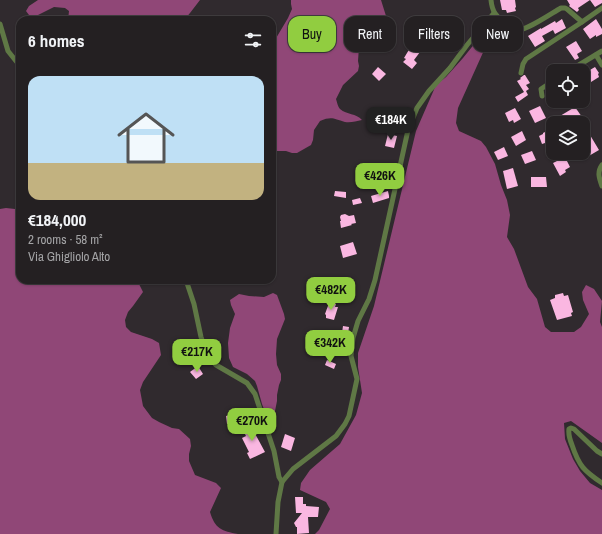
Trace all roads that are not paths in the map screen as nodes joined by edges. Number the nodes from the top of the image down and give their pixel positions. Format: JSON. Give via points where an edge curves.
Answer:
{"nodes":[{"id":1,"x":491,"y":0,"type":"edge"},
{"id":2,"x":602,"y":8,"type":"edge"},
{"id":3,"x":494,"y":13,"type":"junction"},
{"id":4,"x":582,"y":22,"type":"junction"},
{"id":5,"x":0,"y":24,"type":"edge"},
{"id":6,"x":602,"y":51,"type":"edge"},
{"id":7,"x":596,"y":55,"type":"junction"},
{"id":8,"x":16,"y":61,"type":"edge"},
{"id":9,"x":581,"y":64,"type":"edge"},
{"id":10,"x":602,"y":65,"type":"edge"},
{"id":11,"x":521,"y":73,"type":"dead end"},
{"id":12,"x":546,"y":86,"type":"edge"},
{"id":13,"x":542,"y":96,"type":"dead end"},
{"id":14,"x":602,"y":165,"type":"edge"},
{"id":15,"x":602,"y":186,"type":"edge"},
{"id":16,"x":187,"y":284,"type":"edge"},
{"id":17,"x":602,"y":454,"type":"edge"},
{"id":18,"x":282,"y":482,"type":"junction"},
{"id":19,"x":602,"y":483,"type":"edge"},
{"id":20,"x":276,"y":534,"type":"edge"}],
"edges":[{"from":1,"to":3,"type":"street"},
{"from":2,"to":4,"type":"street"},
{"from":3,"to":4,"type":"street","via":[[517,30],[528,27],[561,8],[565,8]]},
{"from":3,"to":18,"type":"street","via":[[429,91],[417,108],[408,130],[375,280],[353,338],[352,356],[357,379],[349,416],[336,436],[293,469]]},
{"from":4,"to":11,"type":"street","via":[[526,59],[522,64]]},
{"from":5,"to":8,"type":"street","via":[[8,51]]},
{"from":6,"to":7,"type":"street"},
{"from":7,"to":9,"type":"street"},
{"from":7,"to":10,"type":"street"},
{"from":12,"to":13,"type":"street","via":[[541,89]]},
{"from":14,"to":15,"type":"street","via":[[598,171]]},
{"from":16,"to":18,"type":"street","via":[[208,356],[216,366],[247,383],[255,394]]},
{"from":17,"to":19,"type":"street","via":[[574,429],[569,429],[570,441],[579,463],[588,474]]},
{"from":18,"to":20,"type":"street"}]}
